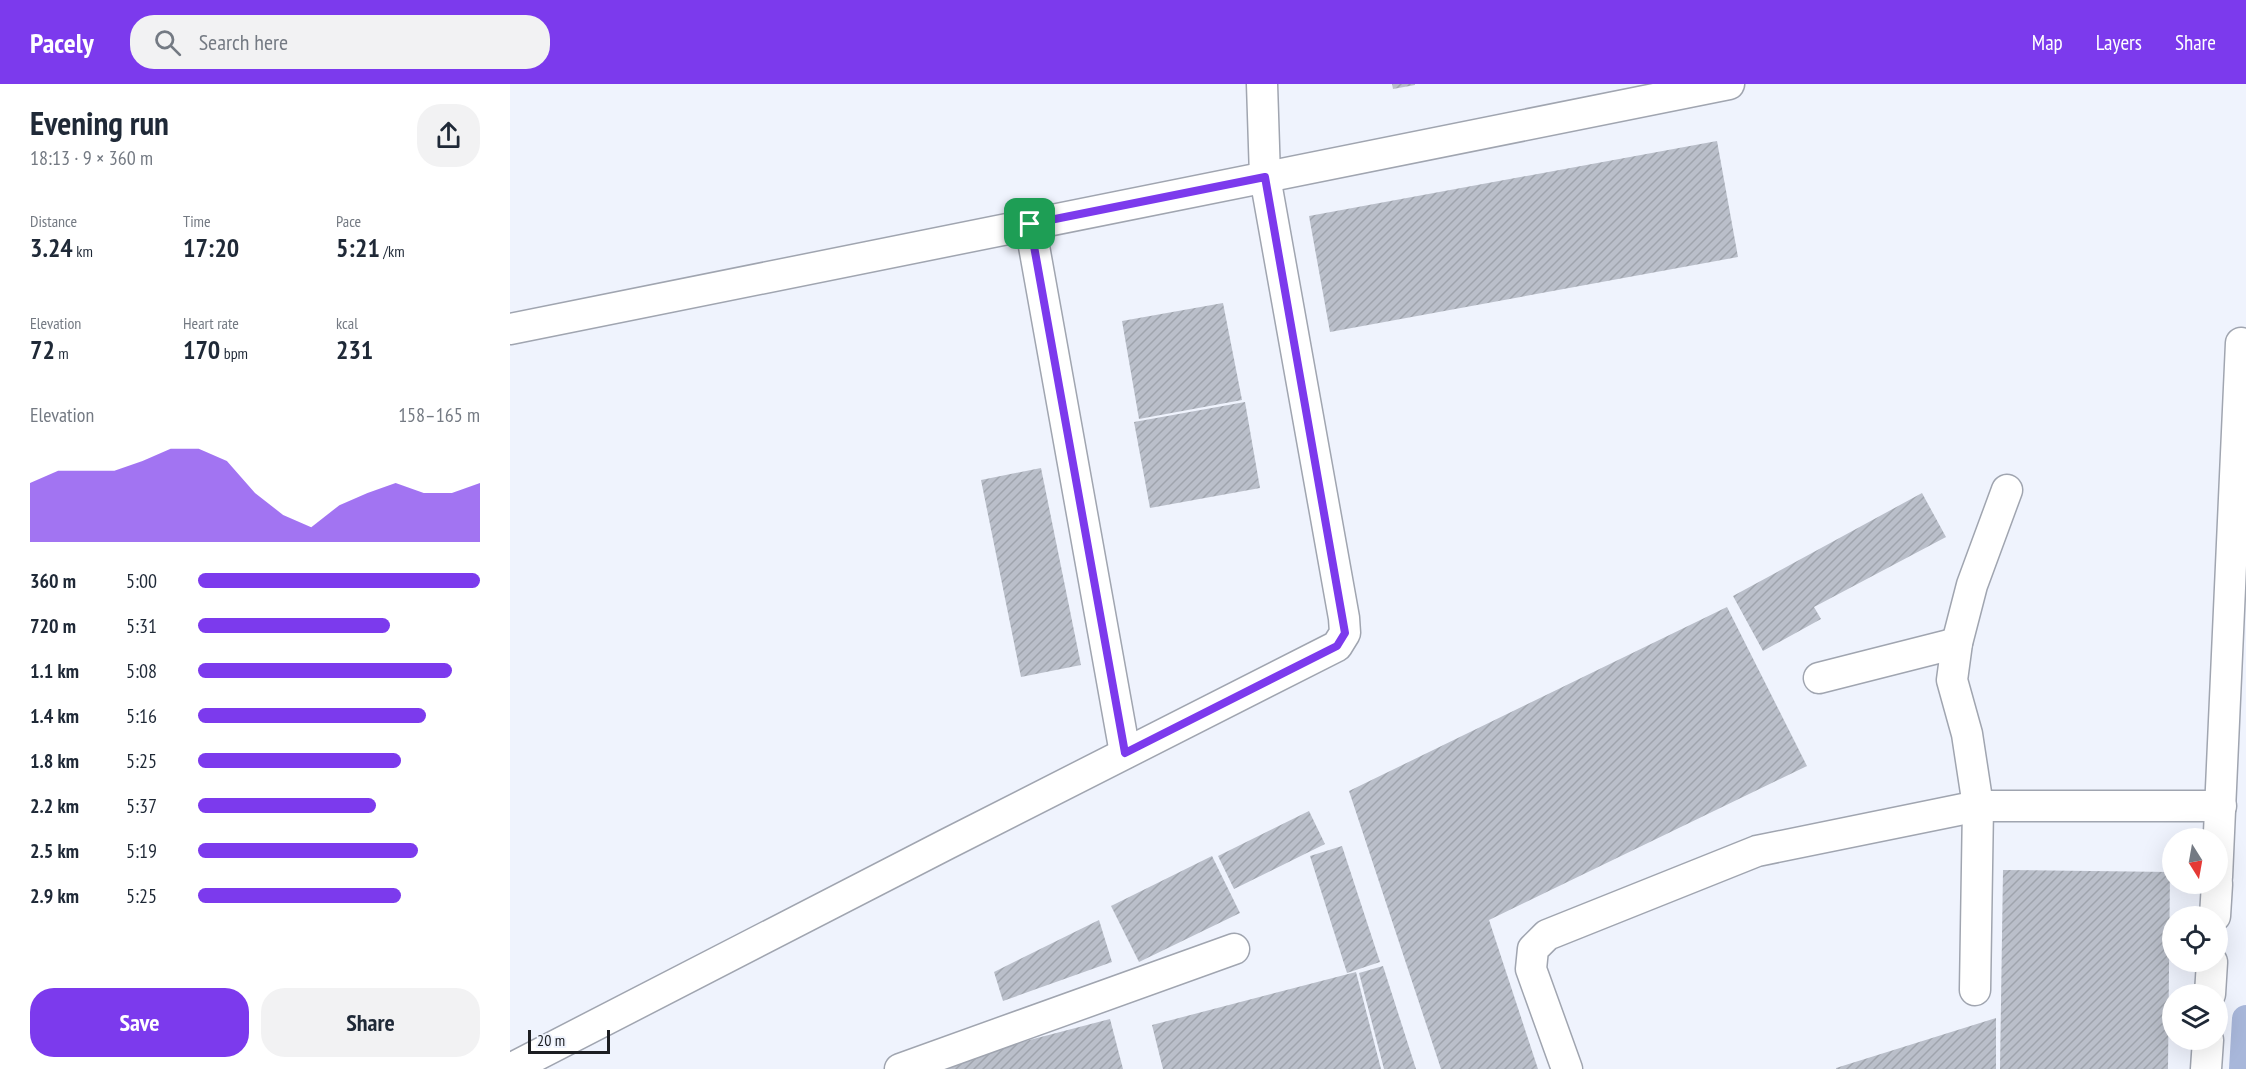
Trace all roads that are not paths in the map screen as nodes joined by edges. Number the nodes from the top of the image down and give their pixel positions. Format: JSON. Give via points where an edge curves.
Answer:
{"nodes":[{"id":1,"x":1262,"y":84,"type":"edge"},
{"id":2,"x":1729,"y":84,"type":"edge"},
{"id":3,"x":1265,"y":177,"type":"junction"},
{"id":4,"x":1030,"y":224,"type":"junction"},
{"id":5,"x":510,"y":329,"type":"edge"},
{"id":6,"x":2241,"y":343,"type":"dead end"},
{"id":7,"x":2007,"y":490,"type":"dead end"},
{"id":8,"x":1957,"y":643,"type":"junction"},
{"id":9,"x":1819,"y":678,"type":"dead end"},
{"id":10,"x":1125,"y":753,"type":"junction"},
{"id":11,"x":1978,"y":806,"type":"junction"},
{"id":12,"x":2221,"y":806,"type":"junction"},
{"id":13,"x":2220,"y":828,"type":"edge"},
{"id":14,"x":1234,"y":949,"type":"dead end"},
{"id":15,"x":1975,"y":990,"type":"dead end"},
{"id":16,"x":2207,"y":1050,"type":"edge"},
{"id":17,"x":510,"y":1069,"type":"edge"},
{"id":18,"x":900,"y":1069,"type":"edge"},
{"id":19,"x":1567,"y":1069,"type":"edge"},
{"id":20,"x":2206,"y":1069,"type":"edge"}],
"edges":[{"from":1,"to":3,"type":"street"},
{"from":2,"to":3,"type":"street"},
{"from":3,"to":4,"type":"street"},
{"from":3,"to":10,"type":"street","via":[[1345,633],[1337,646]]},
{"from":4,"to":5,"type":"street"},
{"from":4,"to":10,"type":"street"},
{"from":6,"to":12,"type":"street"},
{"from":7,"to":8,"type":"street","via":[[1972,585]]},
{"from":8,"to":9,"type":"street"},
{"from":8,"to":11,"type":"street","via":[[1952,680],[1967,734]]},
{"from":10,"to":17,"type":"street"},
{"from":11,"to":12,"type":"street"},
{"from":11,"to":15,"type":"street"},
{"from":11,"to":19,"type":"street","via":[[1757,850],[1547,935],[1533,949],[1531,969]]},
{"from":12,"to":13,"type":"street"},
{"from":14,"to":18,"type":"street"},
{"from":16,"to":20,"type":"street"}]}
